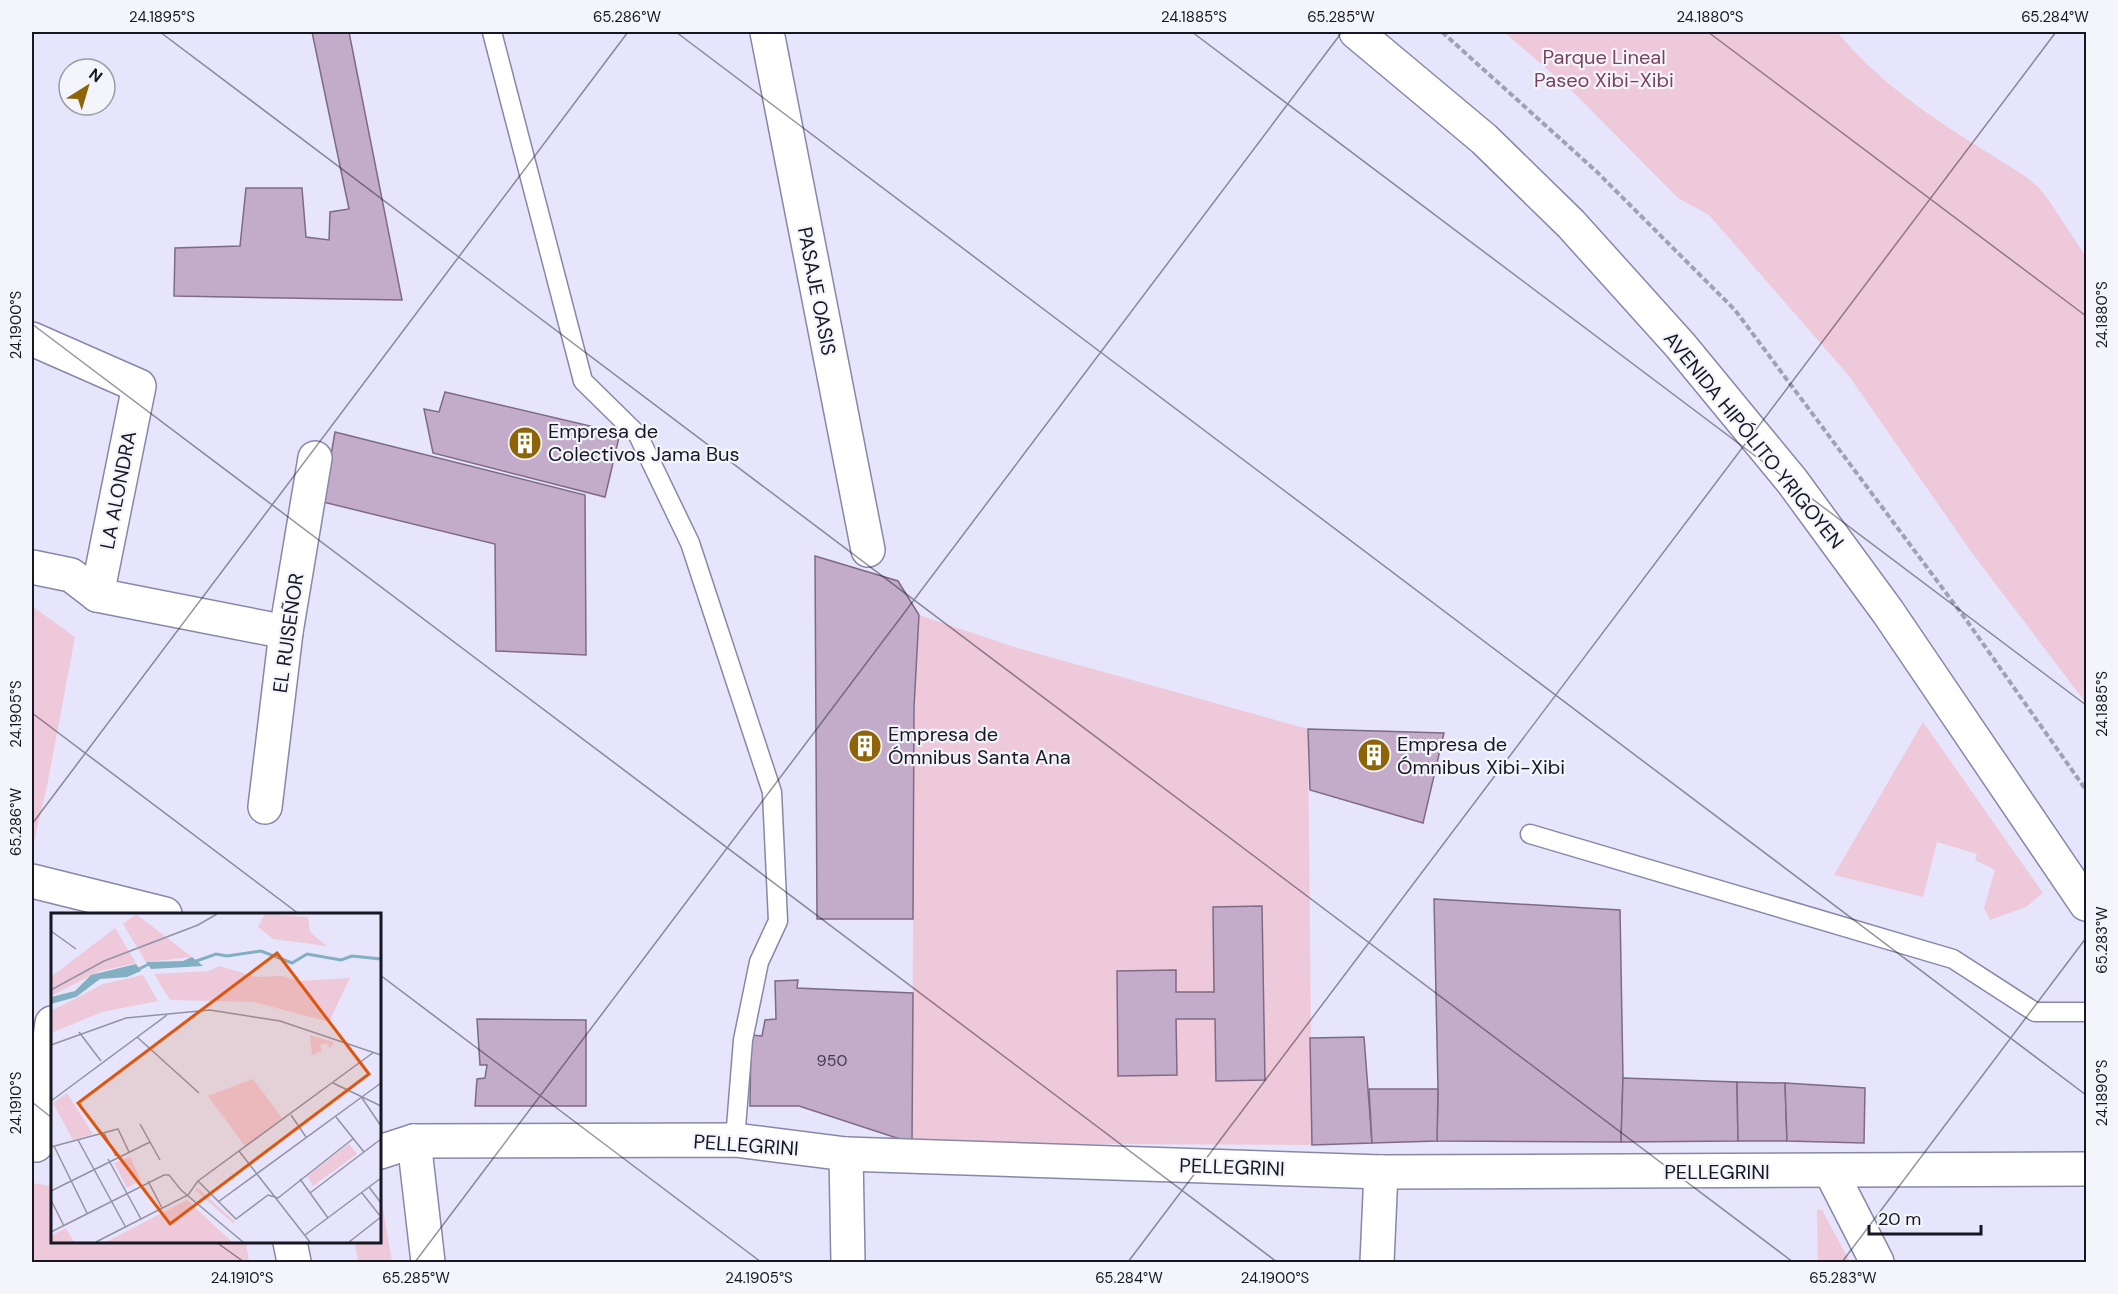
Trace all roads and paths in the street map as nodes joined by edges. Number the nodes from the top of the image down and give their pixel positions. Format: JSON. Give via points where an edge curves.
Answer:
{"nodes":[{"id":1,"x":492,"y":32,"type":"edge"},
{"id":2,"x":767,"y":32,"type":"edge"},
{"id":3,"x":1356,"y":32,"type":"edge"},
{"id":4,"x":1442,"y":32,"type":"edge"},
{"id":5,"x":32,"y":339,"type":"edge"},
{"id":6,"x":315,"y":459,"type":"dead end"},
{"id":7,"x":868,"y":550,"type":"dead end"},
{"id":8,"x":32,"y":567,"type":"edge"},
{"id":9,"x":97,"y":595,"type":"junction"},
{"id":10,"x":286,"y":632,"type":"junction"},
{"id":11,"x":2086,"y":790,"type":"edge"},
{"id":12,"x":265,"y":807,"type":"dead end"},
{"id":13,"x":1530,"y":834,"type":"dead end"},
{"id":14,"x":32,"y":881,"type":"edge"},
{"id":15,"x":69,"y":902,"type":"edge"},
{"id":16,"x":2086,"y":904,"type":"edge"},
{"id":17,"x":150,"y":913,"type":"edge"},
{"id":18,"x":2086,"y":1012,"type":"edge"},
{"id":19,"x":51,"y":1033,"type":"edge"},
{"id":20,"x":735,"y":1140,"type":"junction"},
{"id":21,"x":414,"y":1141,"type":"junction"},
{"id":22,"x":40,"y":1146,"type":"edge"},
{"id":23,"x":381,"y":1152,"type":"edge"},
{"id":24,"x":846,"y":1154,"type":"junction"},
{"id":25,"x":2086,"y":1169,"type":"edge"},
{"id":26,"x":1381,"y":1172,"type":"junction"},
{"id":27,"x":1831,"y":1172,"type":"junction"},
{"id":28,"x":290,"y":1243,"type":"edge"},
{"id":29,"x":294,"y":1263,"type":"edge"},
{"id":30,"x":428,"y":1263,"type":"edge"},
{"id":31,"x":848,"y":1263,"type":"edge"},
{"id":32,"x":1377,"y":1263,"type":"edge"},
{"id":33,"x":1876,"y":1263,"type":"edge"}],
"edges":[{"from":1,"to":20,"type":"lane","via":[[583,381],[638,435],[690,543],[772,792],[778,921],[759,962],[743,1040]]},
{"from":2,"to":7,"type":"street","name":"PASAJE OASIS"},
{"from":3,"to":16,"type":"street","name":"AVENIDA HIPÓLITO YRIGOYEN","via":[[1492,146],[1571,224],[1680,345],[1792,481],[1888,612]]},
{"from":4,"to":11,"type":"path","via":[[1596,171],[1735,310],[1967,621]]},
{"from":5,"to":9,"type":"street","name":"LA ALONDRA","via":[[139,386]]},
{"from":6,"to":10,"type":"street","name":"EL RUISEÑOR"},
{"from":8,"to":9,"type":"street","via":[[71,575]]},
{"from":9,"to":10,"type":"street"},
{"from":10,"to":12,"type":"street","name":"EL RUISEÑOR"},
{"from":13,"to":18,"type":"lane","via":[[1953,959],[2036,1012]]},
{"from":14,"to":15,"type":"street"},
{"from":15,"to":17,"type":"street"},
{"from":19,"to":22,"type":"street"},
{"from":20,"to":21,"type":"street","name":"PELLEGRINI"},
{"from":20,"to":24,"type":"street","name":"PELLEGRINI"},
{"from":21,"to":23,"type":"street","name":"PELLEGRINI"},
{"from":21,"to":30,"type":"street"},
{"from":24,"to":26,"type":"street","name":"PELLEGRINI"},
{"from":24,"to":31,"type":"street"},
{"from":25,"to":27,"type":"street","name":"PELLEGRINI"},
{"from":26,"to":27,"type":"street","name":"PELLEGRINI"},
{"from":26,"to":32,"type":"street"},
{"from":27,"to":33,"type":"street"},
{"from":28,"to":29,"type":"street"}]}
